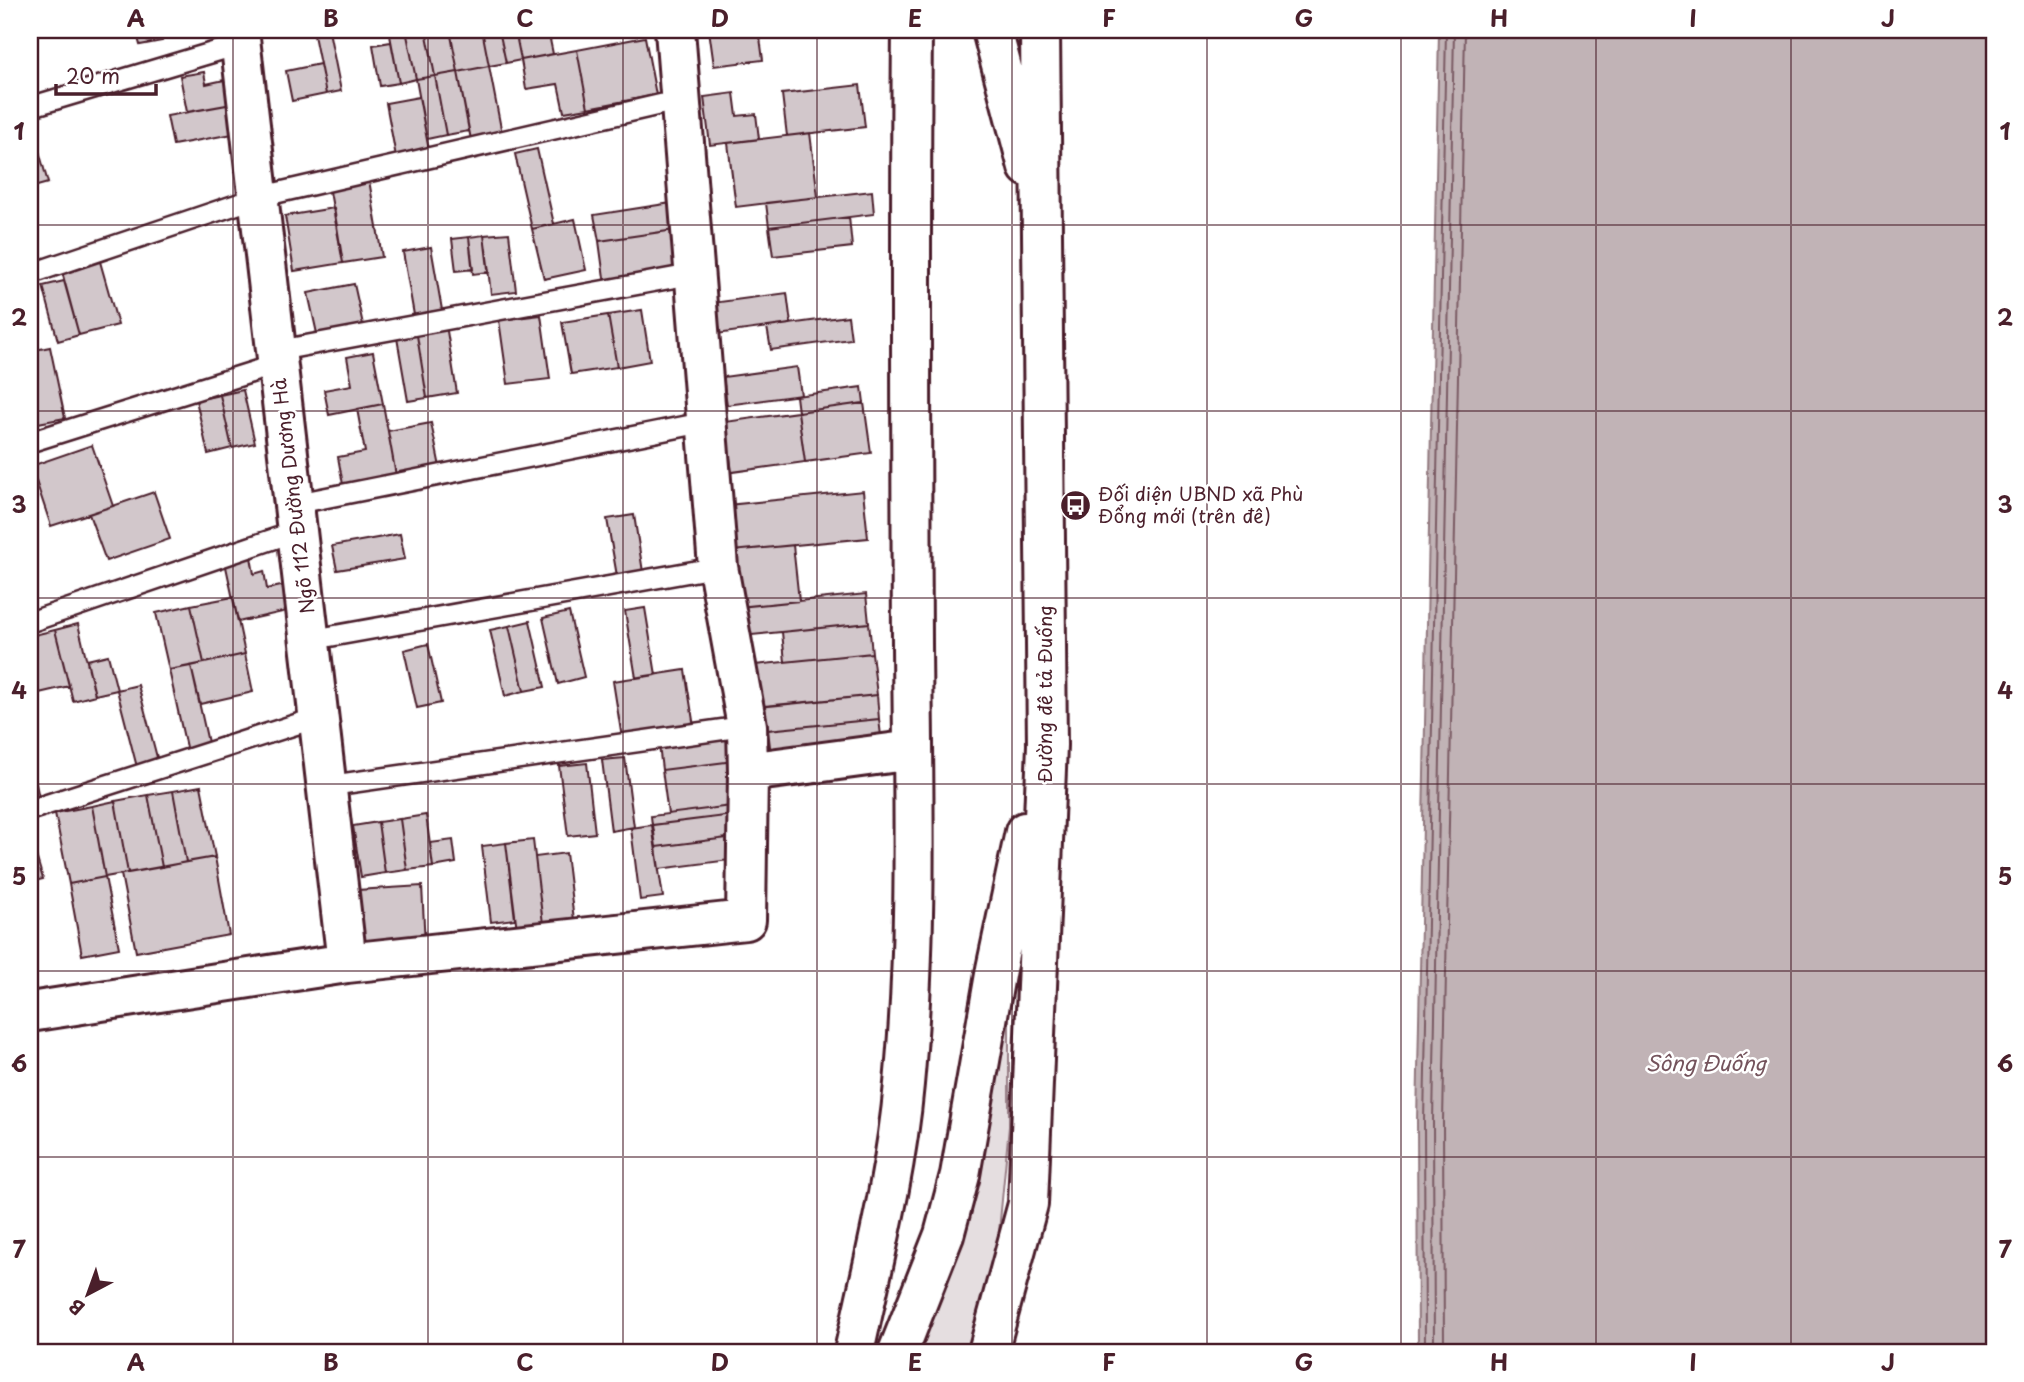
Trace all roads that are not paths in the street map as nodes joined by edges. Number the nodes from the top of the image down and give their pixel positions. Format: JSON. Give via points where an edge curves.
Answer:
{"nodes":[{"id":1,"x":675,"y":30,"type":"edge"},
{"id":2,"x":912,"y":30,"type":"edge"},
{"id":3,"x":992,"y":30,"type":"edge"},
{"id":4,"x":1040,"y":30,"type":"edge"},
{"id":5,"x":240,"y":37,"type":"edge"},
{"id":6,"x":680,"y":100,"type":"junction"},
{"id":7,"x":30,"y":107,"type":"edge"},
{"id":8,"x":259,"y":197,"type":"junction"},
{"id":9,"x":1043,"y":220,"type":"junction"},
{"id":10,"x":30,"y":274,"type":"edge"},
{"id":11,"x":694,"y":274,"type":"junction"},
{"id":12,"x":277,"y":358,"type":"junction"},
{"id":13,"x":706,"y":422,"type":"junction"},
{"id":14,"x":30,"y":442,"type":"edge"},
{"id":15,"x":296,"y":518,"type":"junction"},
{"id":16,"x":718,"y":567,"type":"junction"},
{"id":17,"x":30,"y":622,"type":"edge"},
{"id":18,"x":310,"y":640,"type":"junction"},
{"id":19,"x":319,"y":717,"type":"junction"},
{"id":20,"x":747,"y":726,"type":"junction"},
{"id":21,"x":1047,"y":745,"type":"junction"},
{"id":22,"x":913,"y":750,"type":"junction"},
{"id":23,"x":748,"y":772,"type":"junction"},
{"id":24,"x":327,"y":786,"type":"junction"},
{"id":25,"x":30,"y":810,"type":"edge"},
{"id":26,"x":347,"y":962,"type":"junction"},
{"id":27,"x":30,"y":1012,"type":"edge"},
{"id":28,"x":853,"y":1352,"type":"edge"},
{"id":29,"x":898,"y":1352,"type":"edge"},
{"id":30,"x":988,"y":1352,"type":"edge"}],
"edges":[{"from":1,"to":6,"type":"street"},
{"from":2,"to":22,"type":"street"},
{"from":3,"to":9,"type":"street"},
{"from":4,"to":9,"type":"street","name":"Đường đê tả Đuống"},
{"from":5,"to":7,"type":"lane"},
{"from":5,"to":8,"type":"street","name":"Ngõ 112 Đường Dương Hà"},
{"from":6,"to":8,"type":"lane"},
{"from":6,"to":11,"type":"street"},
{"from":8,"to":10,"type":"lane"},
{"from":8,"to":12,"type":"street","name":"Ngõ 112 Đường Dương Hà"},
{"from":9,"to":21,"type":"street","name":"Đường đê tả Đuống"},
{"from":11,"to":12,"type":"lane"},
{"from":11,"to":13,"type":"street"},
{"from":12,"to":14,"type":"lane"},
{"from":12,"to":15,"type":"street","name":"Ngõ 112 Đường Dương Hà"},
{"from":13,"to":15,"type":"lane"},
{"from":13,"to":16,"type":"street"},
{"from":15,"to":17,"type":"lane"},
{"from":15,"to":18,"type":"street","name":"Ngõ 112 Đường Dương Hà"},
{"from":16,"to":18,"type":"lane"},
{"from":16,"to":20,"type":"street"},
{"from":18,"to":19,"type":"street","name":"Ngõ 112 Đường Dương Hà"},
{"from":19,"to":24,"type":"street","name":"Ngõ 112 Đường Dương Hà"},
{"from":19,"to":25,"type":"lane"},
{"from":20,"to":23,"type":"street"},
{"from":20,"to":24,"type":"lane"},
{"from":21,"to":29,"type":"street","via":[[996,969],[960,1175],[944,1235]]},
{"from":21,"to":30,"type":"street","name":"Đường đê tả Đuống","via":[[1028,1204]]},
{"from":22,"to":23,"type":"street"},
{"from":22,"to":28,"type":"street","via":[[911,986],[904,1086],[892,1175]]},
{"from":23,"to":26,"type":"street","via":[[746,920]]},
{"from":24,"to":26,"type":"street","name":"Ngõ 112 Đường Dương Hà"},
{"from":26,"to":27,"type":"street"}]}
